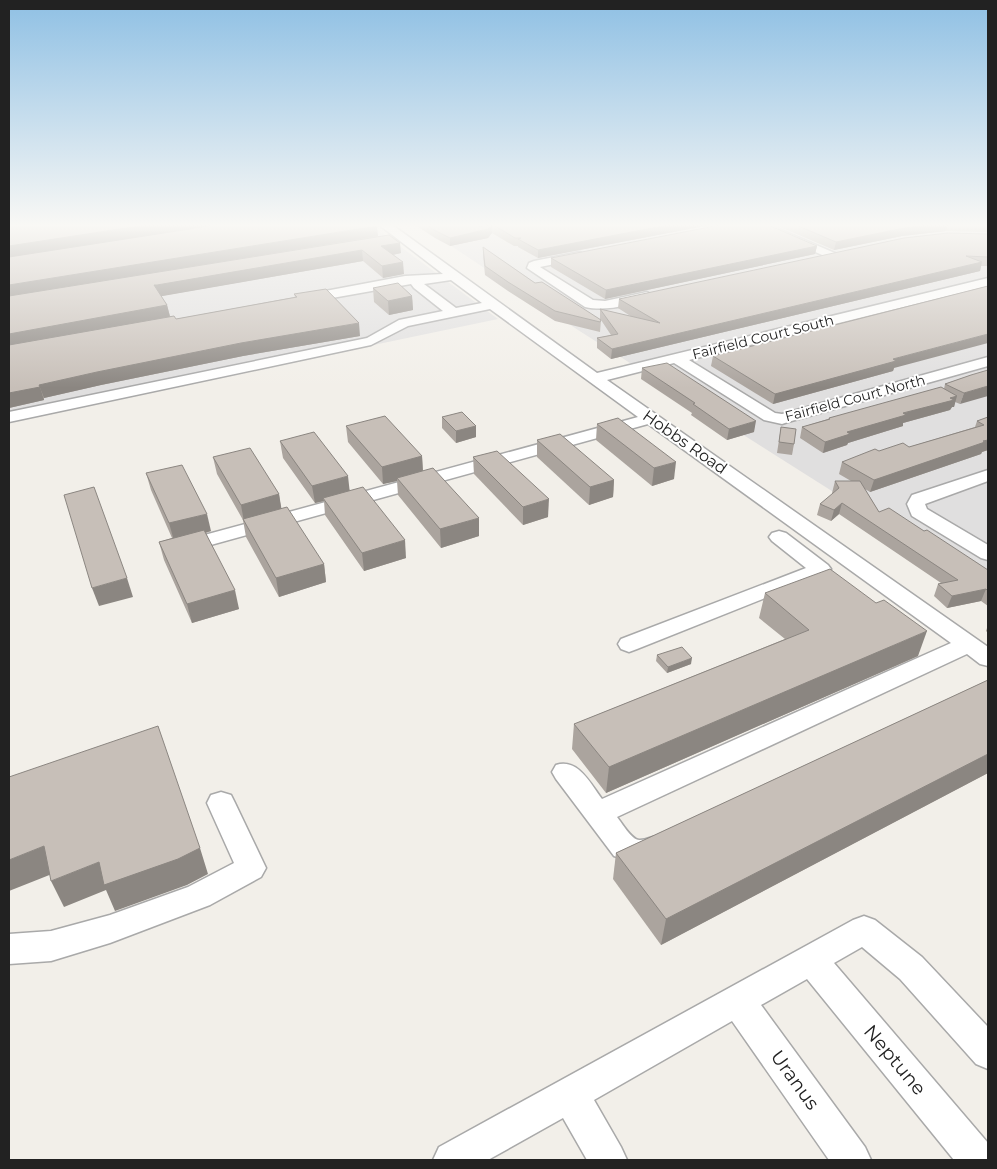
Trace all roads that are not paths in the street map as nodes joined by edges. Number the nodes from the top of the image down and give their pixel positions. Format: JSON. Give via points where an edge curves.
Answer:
{"nodes":[{"id":1,"x":439,"y":279,"type":"edge"},
{"id":2,"x":457,"y":279,"type":"edge"},
{"id":3,"x":550,"y":279,"type":"edge"},
{"id":4,"x":417,"y":280,"type":"junction"},
{"id":5,"x":988,"y":282,"type":"edge"},
{"id":6,"x":662,"y":293,"type":"edge"},
{"id":7,"x":292,"y":301,"type":"edge"},
{"id":8,"x":492,"y":305,"type":"junction"},
{"id":9,"x":452,"y":312,"type":"junction"},
{"id":10,"x":676,"y":358,"type":"junction"},
{"id":11,"x":988,"y":361,"type":"edge"},
{"id":12,"x":595,"y":378,"type":"junction"},
{"id":13,"x":9,"y":417,"type":"edge"},
{"id":14,"x":652,"y":418,"type":"junction"},
{"id":15,"x":988,"y":475,"type":"edge"},
{"id":16,"x":779,"y":537,"type":"dead end"},
{"id":17,"x":164,"y":552,"type":"edge"},
{"id":18,"x":988,"y":554,"type":"edge"},
{"id":19,"x":849,"y":559,"type":"junction"},
{"id":20,"x":829,"y":575,"type":"junction"},
{"id":21,"x":897,"y":593,"type":"junction"},
{"id":22,"x":875,"y":602,"type":"edge"},
{"id":23,"x":629,"y":644,"type":"dead end"},
{"id":24,"x":978,"y":651,"type":"edge"},
{"id":25,"x":565,"y":772,"type":"dead end"},
{"id":26,"x":222,"y":803,"type":"dead end"},
{"id":27,"x":598,"y":813,"type":"junction"},
{"id":28,"x":676,"y":836,"type":"edge"},
{"id":29,"x":9,"y":949,"type":"edge"},
{"id":30,"x":811,"y":960,"type":"junction"},
{"id":31,"x":738,"y":1001,"type":"junction"},
{"id":32,"x":988,"y":1052,"type":"edge"},
{"id":33,"x":570,"y":1094,"type":"junction"},
{"id":34,"x":452,"y":1160,"type":"edge"},
{"id":35,"x":608,"y":1160,"type":"edge"},
{"id":36,"x":852,"y":1160,"type":"edge"},
{"id":37,"x":978,"y":1160,"type":"edge"}],
"edges":[{"from":1,"to":4,"type":"street"},
{"from":2,"to":8,"type":"street","name":"Hobbs Road"},
{"from":3,"to":6,"type":"street","via":[[590,304]]},
{"from":4,"to":7,"type":"street"},
{"from":4,"to":9,"type":"street","via":[[418,285]]},
{"from":5,"to":10,"type":"street","name":"Fairfield Court South"},
{"from":8,"to":9,"type":"street"},
{"from":8,"to":12,"type":"street","name":"Hobbs Road"},
{"from":9,"to":13,"type":"street","via":[[404,323],[371,341]]},
{"from":10,"to":11,"type":"street","name":"Fairfield Court North","via":[[770,417],[782,419]]},
{"from":10,"to":12,"type":"street","name":"Fairfield Court South"},
{"from":12,"to":14,"type":"street","name":"Hobbs Road"},
{"from":14,"to":17,"type":"street"},
{"from":14,"to":19,"type":"street","name":"Hobbs Road"},
{"from":15,"to":18,"type":"street","via":[[919,499],[916,504],[919,512]]},
{"from":16,"to":20,"type":"street"},
{"from":19,"to":20,"type":"street"},
{"from":19,"to":21,"type":"street","name":"Hobbs Road"},
{"from":20,"to":23,"type":"street"},
{"from":21,"to":22,"type":"street"},
{"from":21,"to":24,"type":"street","name":"Hobbs Road"},
{"from":24,"to":27,"type":"street"},
{"from":25,"to":27,"type":"street"},
{"from":26,"to":29,"type":"street","via":[[251,868],[199,896],[110,929],[51,946]]},
{"from":27,"to":28,"type":"street","via":[[624,847],[641,853]]},
{"from":30,"to":31,"type":"street"},
{"from":30,"to":32,"type":"street","via":[[864,930],[911,968]]},
{"from":30,"to":37,"type":"street","name":"Neptune"},
{"from":31,"to":33,"type":"street"},
{"from":31,"to":36,"type":"street","name":"Uranus"},
{"from":33,"to":34,"type":"street"},
{"from":33,"to":35,"type":"street"}]}
